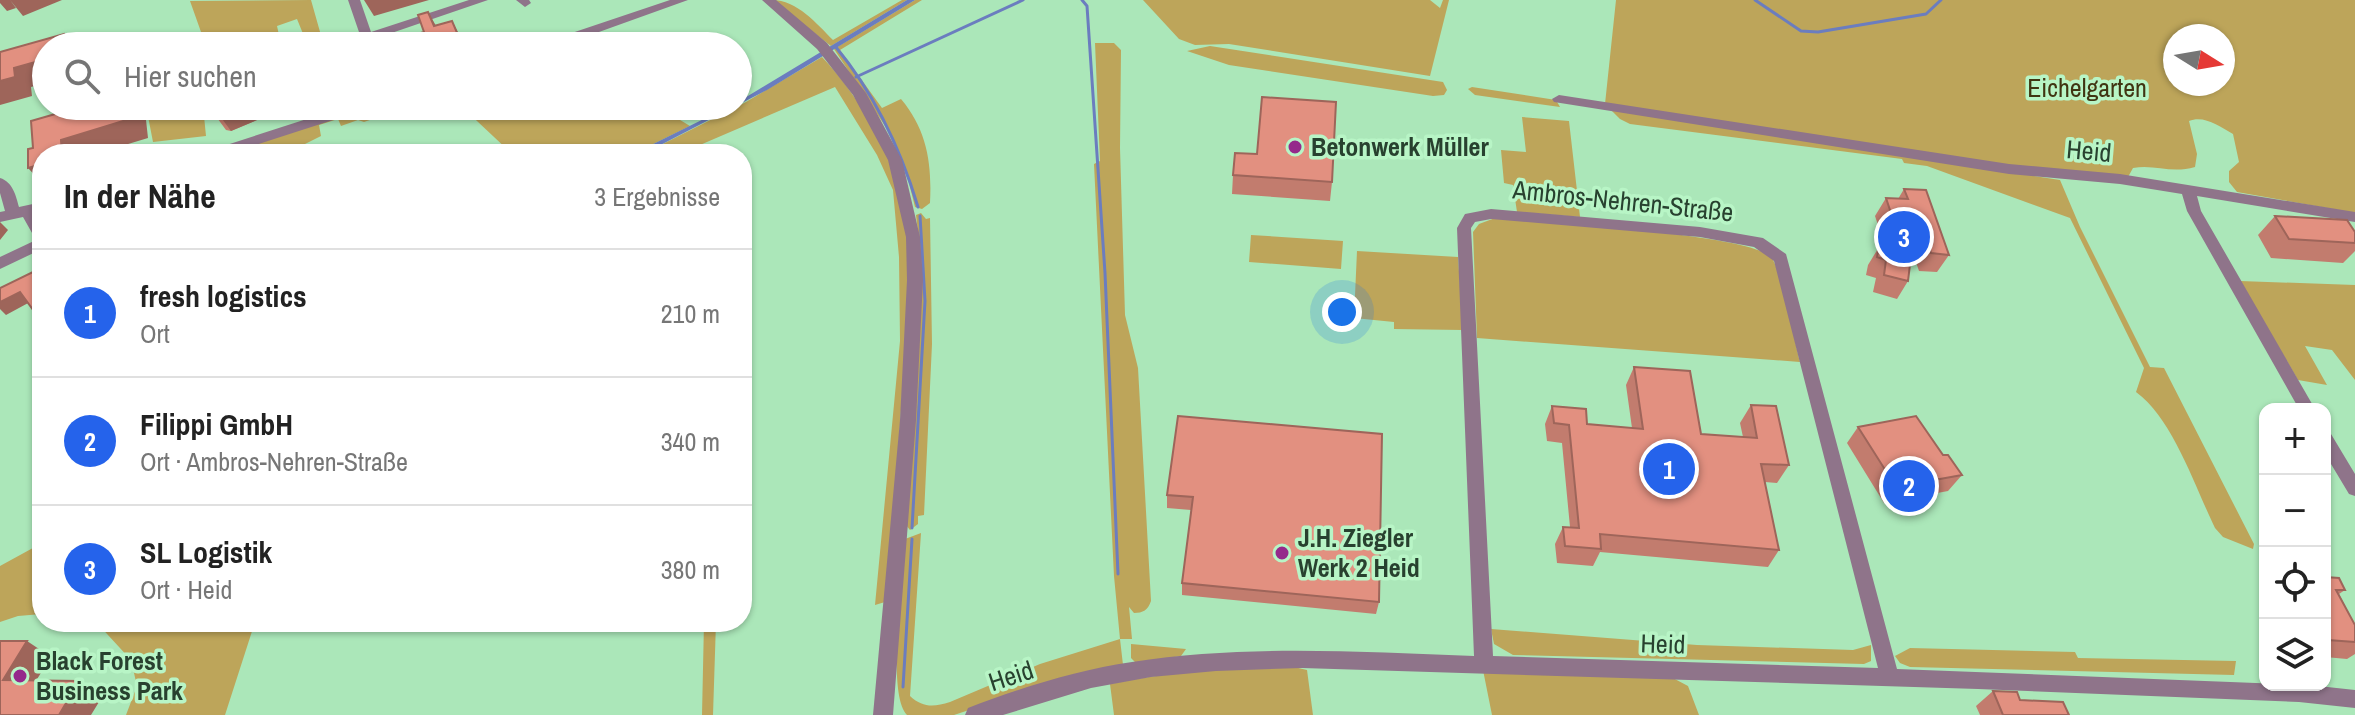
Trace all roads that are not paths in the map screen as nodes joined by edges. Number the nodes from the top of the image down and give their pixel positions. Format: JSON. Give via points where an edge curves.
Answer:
{"nodes":[{"id":1,"x":354,"y":0,"type":"edge"},
{"id":2,"x":482,"y":0,"type":"edge"},
{"id":3,"x":698,"y":0,"type":"edge"},
{"id":4,"x":751,"y":0,"type":"edge"},
{"id":5,"x":677,"y":2,"type":"edge"},
{"id":6,"x":772,"y":5,"type":"edge"},
{"id":7,"x":365,"y":32,"type":"edge"},
{"id":8,"x":395,"y":32,"type":"edge"},
{"id":9,"x":589,"y":32,"type":"edge"},
{"id":10,"x":1559,"y":99,"type":"dead end"},
{"id":11,"x":319,"y":120,"type":"edge"},
{"id":12,"x":244,"y":144,"type":"edge"},
{"id":13,"x":0,"y":183,"type":"edge"},
{"id":14,"x":2188,"y":190,"type":"junction"},
{"id":15,"x":32,"y":210,"type":"edge"},
{"id":16,"x":6,"y":216,"type":"edge"},
{"id":17,"x":2355,"y":217,"type":"edge"},
{"id":18,"x":32,"y":246,"type":"edge"},
{"id":19,"x":0,"y":263,"type":"edge"},
{"id":20,"x":2304,"y":403,"type":"edge"},
{"id":21,"x":2331,"y":449,"type":"edge"},
{"id":22,"x":2355,"y":489,"type":"edge"},
{"id":23,"x":1484,"y":664,"type":"junction"},
{"id":24,"x":1890,"y":677,"type":"junction"},
{"id":25,"x":2355,"y":699,"type":"edge"},
{"id":26,"x":883,"y":715,"type":"edge"},
{"id":27,"x":975,"y":715,"type":"edge"}],
"edges":[{"from":1,"to":7,"type":"street"},
{"from":2,"to":8,"type":"street"},
{"from":3,"to":5,"type":"street"},
{"from":4,"to":6,"type":"street"},
{"from":5,"to":9,"type":"street"},
{"from":6,"to":26,"type":"street","via":[[827,52],[872,115],[895,160],[913,237],[908,420]]},
{"from":10,"to":14,"type":"street","name":"Heid","via":[[2009,169]]},
{"from":11,"to":12,"type":"street"},
{"from":13,"to":16,"type":"street","via":[[8,193]]},
{"from":14,"to":17,"type":"street","name":"Heid"},
{"from":14,"to":20,"type":"street","via":[[2194,211]]},
{"from":15,"to":16,"type":"street"},
{"from":18,"to":19,"type":"street"},
{"from":21,"to":22,"type":"street"},
{"from":23,"to":24,"type":"street","name":"Heid"},
{"from":23,"to":24,"type":"street","name":"Ambros-Nehren-Straße","via":[[1464,228],[1470,218],[1491,214],[1700,232],[1758,242],[1781,258]]},
{"from":23,"to":27,"type":"street","name":"Heid","via":[[1302,659],[1168,666],[1071,685]]},
{"from":24,"to":25,"type":"street","name":"Heid"}]}
